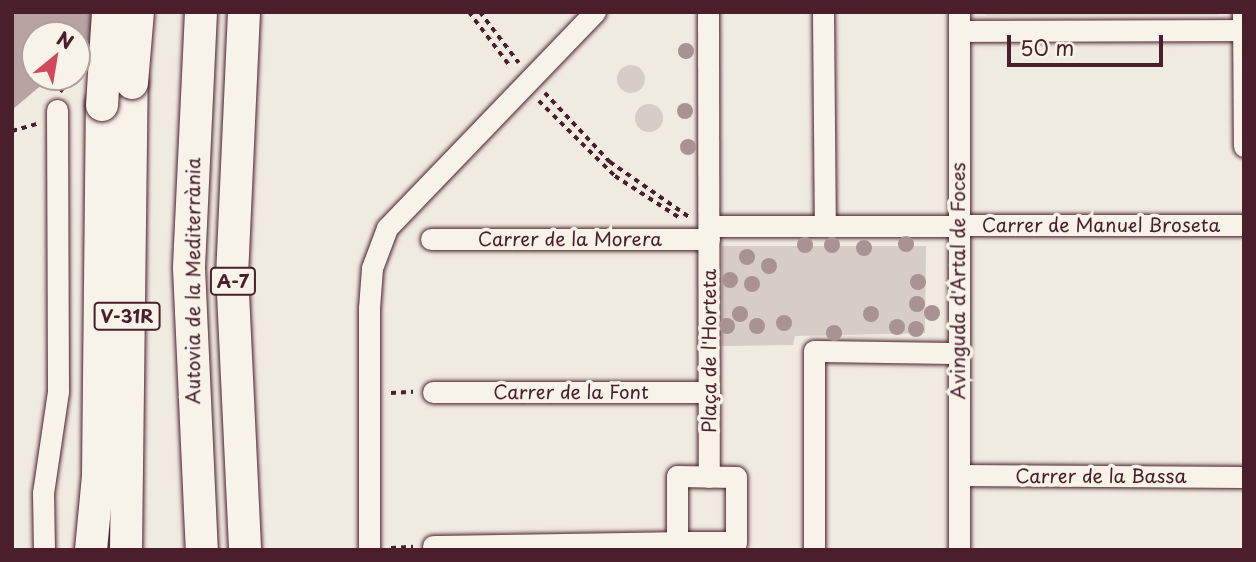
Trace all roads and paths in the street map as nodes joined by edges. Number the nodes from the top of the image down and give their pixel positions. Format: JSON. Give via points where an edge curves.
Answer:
{"nodes":[{"id":1,"x":108,"y":12,"type":"edge"},
{"id":2,"x":138,"y":12,"type":"edge"},
{"id":3,"x":244,"y":12,"type":"edge"},
{"id":4,"x":469,"y":12,"type":"edge"},
{"id":5,"x":480,"y":12,"type":"edge"},
{"id":6,"x":595,"y":12,"type":"edge"},
{"id":7,"x":708,"y":12,"type":"edge"},
{"id":8,"x":823,"y":12,"type":"edge"},
{"id":9,"x":1243,"y":12,"type":"edge"},
{"id":10,"x":201,"y":16,"type":"edge"},
{"id":11,"x":959,"y":22,"type":"edge"},
{"id":12,"x":1244,"y":30,"type":"edge"},
{"id":13,"x":510,"y":66,"type":"dead end"},
{"id":14,"x":531,"y":77,"type":"junction"},
{"id":15,"x":537,"y":99,"type":"dead end"},
{"id":16,"x":57,"y":110,"type":"dead end"},
{"id":17,"x":1244,"y":146,"type":"edge"},
{"id":18,"x":957,"y":225,"type":"junction"},
{"id":19,"x":1244,"y":225,"type":"edge"},
{"id":20,"x":825,"y":226,"type":"junction"},
{"id":21,"x":710,"y":232,"type":"junction"},
{"id":22,"x":431,"y":239,"type":"dead end"},
{"id":23,"x":958,"y":353,"type":"junction"},
{"id":24,"x":433,"y":392,"type":"dead end"},
{"id":25,"x":709,"y":392,"type":"junction"},
{"id":26,"x":130,"y":471,"type":"junction"},
{"id":27,"x":958,"y":475,"type":"junction"},
{"id":28,"x":709,"y":477,"type":"junction"},
{"id":29,"x":1244,"y":477,"type":"edge"},
{"id":30,"x":677,"y":542,"type":"junction"},
{"id":31,"x":433,"y":546,"type":"dead end"},
{"id":32,"x":715,"y":546,"type":"edge"},
{"id":33,"x":44,"y":550,"type":"edge"},
{"id":34,"x":91,"y":550,"type":"edge"},
{"id":35,"x":126,"y":550,"type":"edge"},
{"id":36,"x":136,"y":550,"type":"edge"},
{"id":37,"x":202,"y":550,"type":"edge"},
{"id":38,"x":245,"y":550,"type":"edge"},
{"id":39,"x":369,"y":550,"type":"edge"},
{"id":40,"x":814,"y":550,"type":"edge"},
{"id":41,"x":959,"y":550,"type":"edge"}],
"edges":[{"from":1,"to":34,"type":"highway","number":"V-31R","bridge":true,"via":[[102,105],[98,476]]},
{"from":2,"to":26,"type":"highway","number":"V-31R","bridge":true,"via":[[126,226]]},
{"from":3,"to":38,"type":"highway","name":"Autovia de la Mediterrània","number":"A-7","via":[[232,272]]},
{"from":4,"to":13,"type":"path"},
{"from":5,"to":14,"type":"path"},
{"from":6,"to":14,"type":"street"},
{"from":7,"to":21,"type":"street","name":"Plaça de l'Horteta"},
{"from":8,"to":20,"type":"street"},
{"from":9,"to":12,"type":"street"},
{"from":10,"to":37,"type":"highway","name":"Autovia de la Mediterrània","number":"A-7","via":[[189,268]]},
{"from":11,"to":12,"type":"street"},
{"from":11,"to":18,"type":"street","name":"Avinguda d'Artal de Foces"},
{"from":12,"to":17,"type":"street"},
{"from":14,"to":21,"type":"path","via":[[610,162]]},
{"from":14,"to":39,"type":"street","via":[[420,187],[387,228],[372,268]]},
{"from":15,"to":21,"type":"path","via":[[615,176]]},
{"from":16,"to":33,"type":"street","via":[[58,391],[43,493]]},
{"from":18,"to":19,"type":"street","name":"Carrer de Manuel Broseta"},
{"from":18,"to":20,"type":"street","name":"Carrer de la Morera"},
{"from":18,"to":23,"type":"street","name":"Avinguda d'Artal de Foces"},
{"from":20,"to":21,"type":"street","name":"Carrer de la Morera"},
{"from":21,"to":22,"type":"street","name":"Carrer de la Morera"},
{"from":21,"to":25,"type":"street","name":"Plaça de l'Horteta"},
{"from":23,"to":27,"type":"street","name":"Avinguda d'Artal de Foces"},
{"from":23,"to":40,"type":"street","via":[[814,351]]},
{"from":24,"to":25,"type":"street","name":"Carrer de la Font"},
{"from":25,"to":28,"type":"street","name":"Plaça de l'Horteta"},
{"from":26,"to":35,"type":"highway","number":"V-31R"},
{"from":26,"to":36,"type":"street"},
{"from":27,"to":29,"type":"street","name":"Carrer de la Bassa"},
{"from":27,"to":41,"type":"street","name":"Avinguda d'Artal de Foces"},
{"from":28,"to":30,"type":"street","via":[[677,476]]},
{"from":28,"to":32,"type":"street","via":[[736,477],[736,542]]},
{"from":30,"to":31,"type":"street"},
{"from":30,"to":32,"type":"street"}]}
